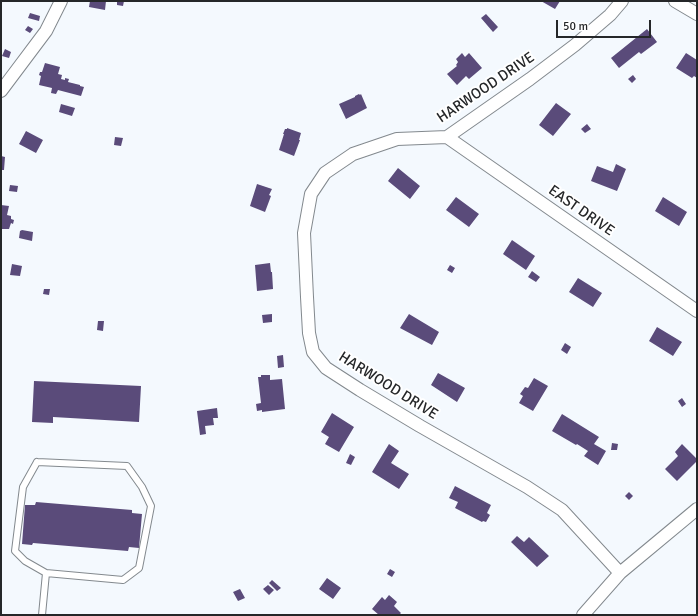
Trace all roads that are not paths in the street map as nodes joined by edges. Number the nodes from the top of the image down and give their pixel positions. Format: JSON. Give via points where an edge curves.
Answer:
{"nodes":[{"id":1,"x":61,"y":1,"type":"edge"},
{"id":2,"x":622,"y":1,"type":"edge"},
{"id":3,"x":676,"y":1,"type":"edge"},
{"id":4,"x":697,"y":14,"type":"edge"},
{"id":5,"x":1,"y":91,"type":"edge"},
{"id":6,"x":447,"y":137,"type":"junction"},
{"id":7,"x":697,"y":311,"type":"edge"},
{"id":8,"x":697,"y":509,"type":"edge"},
{"id":9,"x":46,"y":573,"type":"junction"},
{"id":10,"x":620,"y":573,"type":"junction"},
{"id":11,"x":42,"y":615,"type":"edge"},
{"id":12,"x":583,"y":615,"type":"edge"}],
"edges":[{"from":1,"to":5,"type":"street","via":[[46,31]]},
{"from":2,"to":6,"type":"street","name":"HARWOOD DRIVE","via":[[610,15],[575,45]]},
{"from":3,"to":4,"type":"street"},
{"from":6,"to":7,"type":"street","name":"EAST DRIVE"},
{"from":6,"to":10,"type":"street","name":"HARWOOD DRIVE","via":[[397,139],[353,154],[325,173],[311,194],[304,233],[313,352],[326,368],[360,390],[562,510]]},
{"from":8,"to":10,"type":"street"},
{"from":9,"to":9,"type":"lane","via":[[25,561],[15,551],[22,487],[37,462],[127,466],[142,487],[151,506],[139,568],[123,580]]},
{"from":9,"to":11,"type":"lane"},
{"from":10,"to":12,"type":"street"}]}
